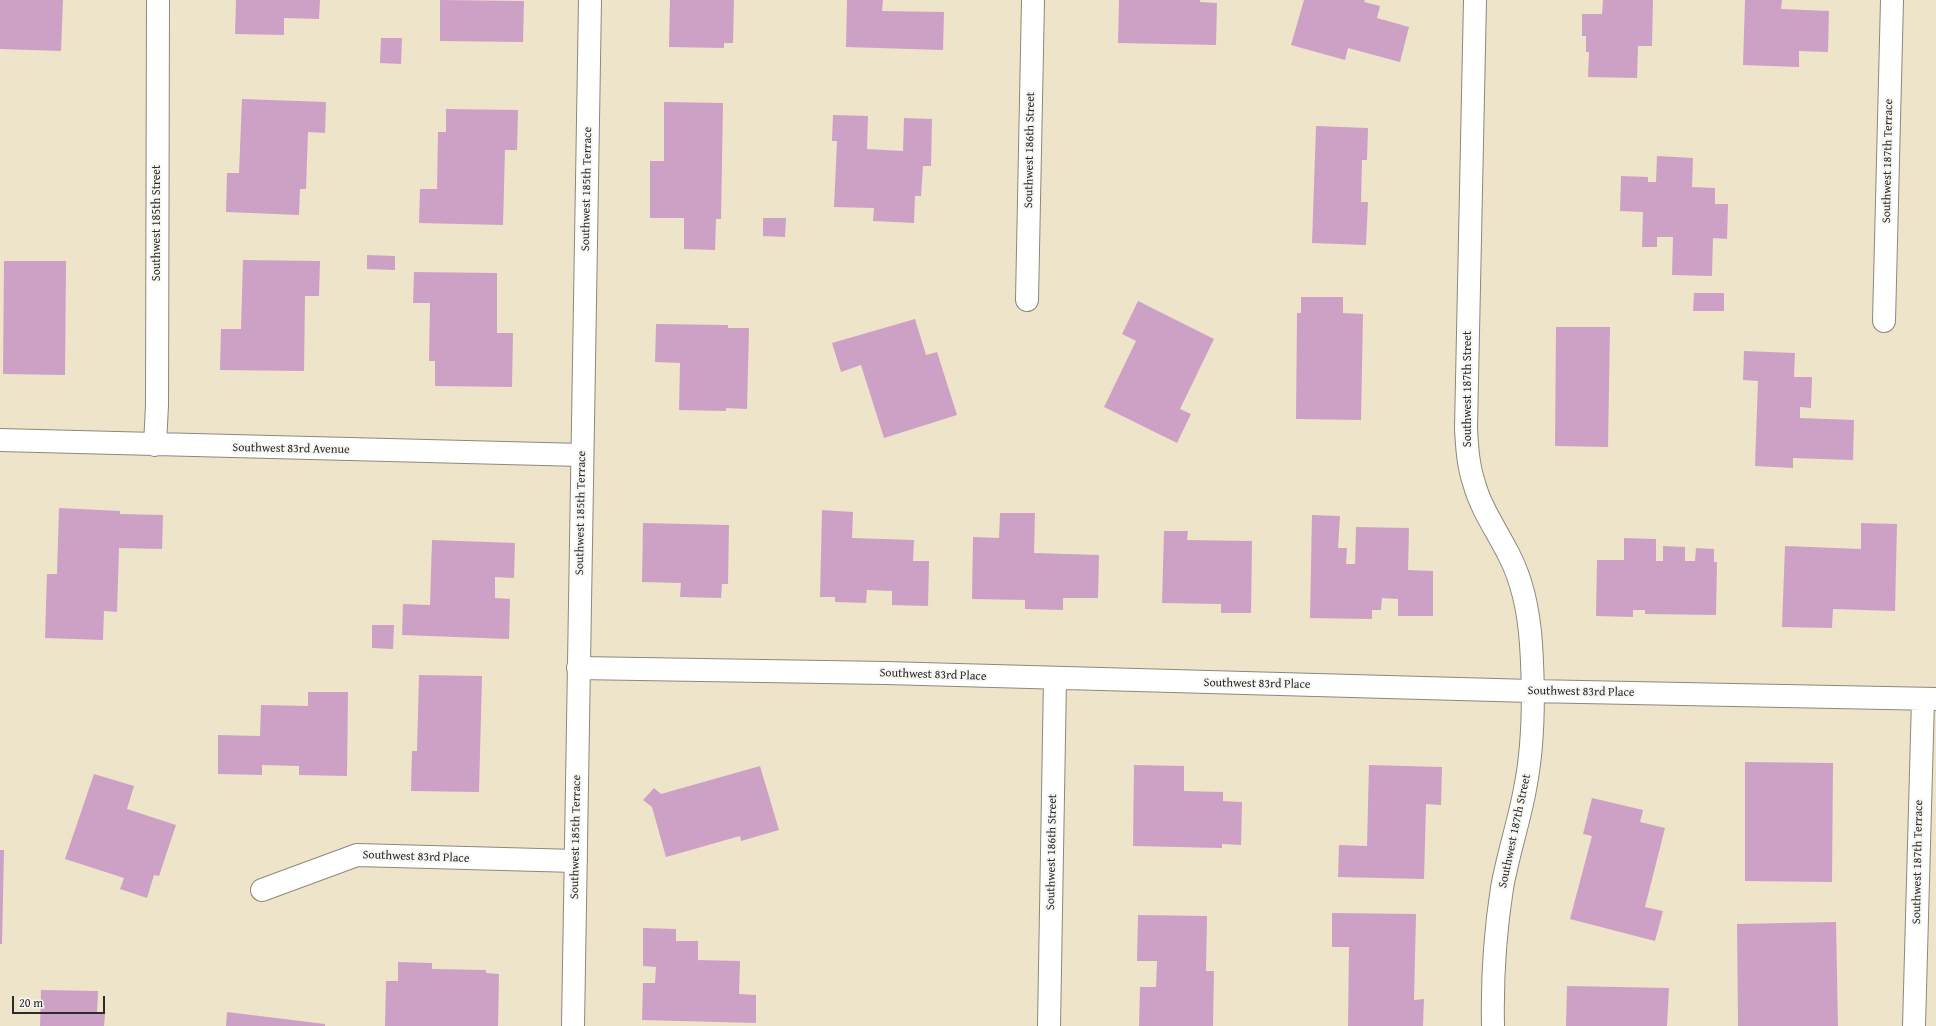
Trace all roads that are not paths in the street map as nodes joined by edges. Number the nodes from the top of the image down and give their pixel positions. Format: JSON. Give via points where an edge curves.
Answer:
{"nodes":[{"id":1,"x":158,"y":0,"type":"edge"},
{"id":2,"x":590,"y":0,"type":"edge"},
{"id":3,"x":1033,"y":0,"type":"edge"},
{"id":4,"x":1475,"y":0,"type":"edge"},
{"id":5,"x":1892,"y":0,"type":"edge"},
{"id":6,"x":1027,"y":300,"type":"dead end"},
{"id":7,"x":1884,"y":321,"type":"dead end"},
{"id":8,"x":0,"y":440,"type":"edge"},
{"id":9,"x":155,"y":445,"type":"junction"},
{"id":10,"x":582,"y":455,"type":"junction"},
{"id":11,"x":578,"y":668,"type":"junction"},
{"id":12,"x":1055,"y":679,"type":"junction"},
{"id":13,"x":1532,"y":691,"type":"junction"},
{"id":14,"x":1930,"y":699,"type":"edge"},
{"id":15,"x":576,"y":861,"type":"junction"},
{"id":16,"x":262,"y":890,"type":"dead end"},
{"id":17,"x":572,"y":1026,"type":"edge"},
{"id":18,"x":1049,"y":1026,"type":"edge"},
{"id":19,"x":1493,"y":1026,"type":"edge"},
{"id":20,"x":1914,"y":1026,"type":"edge"}],
"edges":[{"from":1,"to":9,"type":"street","name":"Southwest 185th Street"},
{"from":2,"to":10,"type":"street","name":"Southwest 185th Terrace"},
{"from":3,"to":6,"type":"street","name":"Southwest 186th Street"},
{"from":4,"to":13,"type":"street","name":"Southwest 187th Street","via":[[1468,454],[1474,484],[1510,555],[1520,584],[1528,614]]},
{"from":5,"to":7,"type":"street","name":"Southwest 187th Terrace"},
{"from":8,"to":9,"type":"street","name":"Southwest 83rd Avenue"},
{"from":9,"to":10,"type":"street","name":"Southwest 83rd Avenue"},
{"from":10,"to":11,"type":"street","name":"Southwest 185th Terrace"},
{"from":11,"to":12,"type":"street","name":"Southwest 83rd Place"},
{"from":11,"to":15,"type":"street","name":"Southwest 185th Terrace"},
{"from":12,"to":13,"type":"street","name":"Southwest 83rd Place"},
{"from":12,"to":18,"type":"street","name":"Southwest 186th Street"},
{"from":13,"to":14,"type":"street","name":"Southwest 83rd Place"},
{"from":13,"to":19,"type":"street","name":"Southwest 187th Street","via":[[1526,788],[1497,922]]},
{"from":14,"to":20,"type":"street","name":"Southwest 187th Terrace"},
{"from":15,"to":16,"type":"street","name":"Southwest 83rd Place","via":[[357,855]]},
{"from":15,"to":17,"type":"street","name":"Southwest 185th Terrace"}]}
